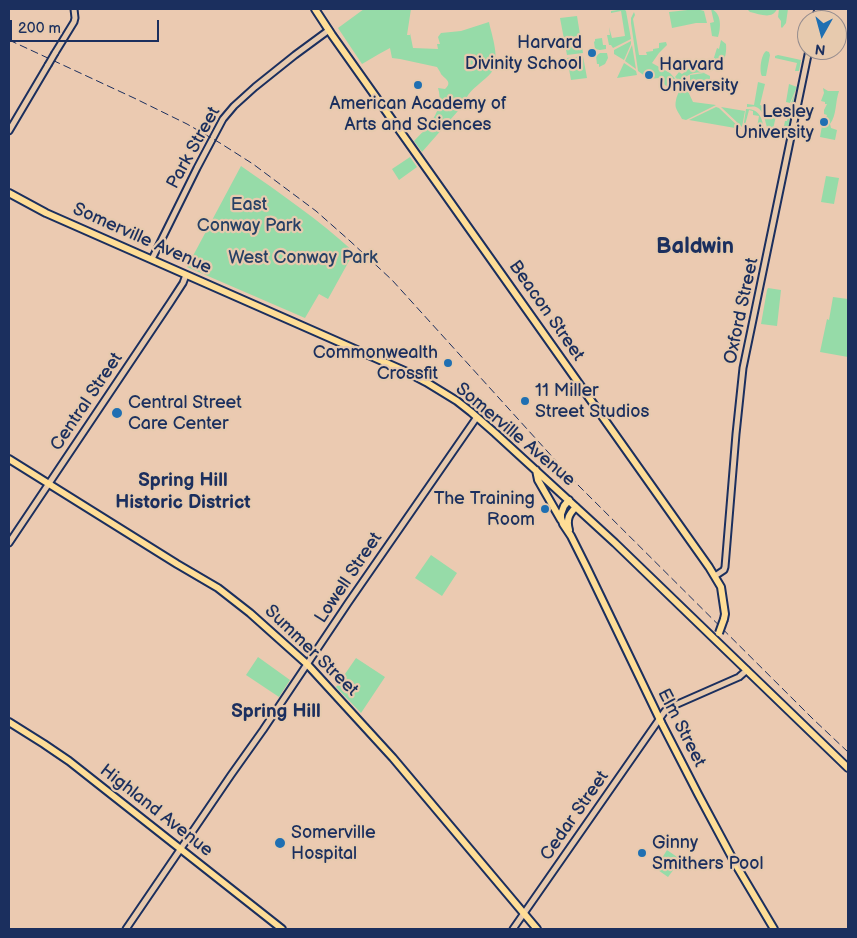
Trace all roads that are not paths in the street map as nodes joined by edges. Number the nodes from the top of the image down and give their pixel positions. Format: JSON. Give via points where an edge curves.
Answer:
{"nodes":[{"id":1,"x":74,"y":9,"type":"edge"},
{"id":2,"x":315,"y":9,"type":"edge"},
{"id":3,"x":329,"y":30,"type":"junction"},
{"id":4,"x":807,"y":60,"type":"edge"},
{"id":5,"x":9,"y":131,"type":"edge"},
{"id":6,"x":9,"y":193,"type":"edge"},
{"id":7,"x":152,"y":260,"type":"junction"},
{"id":8,"x":186,"y":274,"type":"junction"},
{"id":9,"x":477,"y":417,"type":"junction"},
{"id":10,"x":9,"y":459,"type":"edge"},
{"id":11,"x":536,"y":470,"type":"junction"},
{"id":12,"x":48,"y":485,"type":"junction"},
{"id":13,"x":569,"y":500,"type":"junction"},
{"id":14,"x":576,"y":507,"type":"junction"},
{"id":15,"x":563,"y":524,"type":"junction"},
{"id":16,"x":571,"y":536,"type":"junction"},
{"id":17,"x":9,"y":543,"type":"edge"},
{"id":18,"x":715,"y":576,"type":"junction"},
{"id":19,"x":714,"y":638,"type":"junction"},
{"id":20,"x":307,"y":664,"type":"junction"},
{"id":21,"x":747,"y":670,"type":"junction"},
{"id":22,"x":659,"y":719,"type":"junction"},
{"id":23,"x":9,"y":722,"type":"edge"},
{"id":24,"x":848,"y":768,"type":"edge"},
{"id":25,"x":181,"y":850,"type":"junction"},
{"id":26,"x":524,"y":914,"type":"junction"},
{"id":27,"x":126,"y":929,"type":"edge"},
{"id":28,"x":282,"y":929,"type":"edge"},
{"id":29,"x":513,"y":929,"type":"edge"},
{"id":30,"x":537,"y":929,"type":"edge"},
{"id":31,"x":774,"y":929,"type":"edge"}],
"edges":[{"from":1,"to":5,"type":"street","bridge":true,"via":[[75,20]]},
{"from":2,"to":3,"type":"main road","name":"Beacon Street"},
{"from":3,"to":7,"type":"street","name":"Park Street","via":[[254,88],[223,119]]},
{"from":3,"to":18,"type":"main road","name":"Beacon Street"},
{"from":4,"to":18,"type":"street","name":"Oxford Street","via":[[744,368],[726,567]]},
{"from":6,"to":7,"type":"main road","name":"Somerville Avenue"},
{"from":7,"to":8,"type":"main road","name":"Somerville Avenue"},
{"from":8,"to":9,"type":"main road","name":"Somerville Avenue","via":[[407,372]]},
{"from":8,"to":12,"type":"street","name":"Central Street"},
{"from":9,"to":11,"type":"main road","name":"Somerville Avenue"},
{"from":9,"to":20,"type":"street","name":"Lowell Street"},
{"from":10,"to":12,"type":"main road","name":"Summer Street"},
{"from":11,"to":13,"type":"main road","name":"Somerville Avenue"},
{"from":11,"to":15,"type":"main road","name":"Elm Street","via":[[538,480]]},
{"from":12,"to":17,"type":"street","name":"Central Street"},
{"from":12,"to":20,"type":"main road","name":"Summer Street","via":[[220,589]]},
{"from":13,"to":14,"type":"main road","name":"Somerville Avenue"},
{"from":13,"to":15,"type":"main road","via":[[562,512]]},
{"from":14,"to":16,"type":"main road","name":"Elm Street","via":[[568,519]]},
{"from":14,"to":19,"type":"main road","name":"Somerville Avenue"},
{"from":15,"to":16,"type":"main road","name":"Elm Street"},
{"from":16,"to":22,"type":"main road","name":"Elm Street"},
{"from":18,"to":19,"type":"main road","name":"Beacon Street","bridge":true,"via":[[721,587],[725,614]]},
{"from":19,"to":21,"type":"main road","name":"Somerville Avenue"},
{"from":20,"to":25,"type":"street","name":"Lowell Street"},
{"from":20,"to":26,"type":"main road","name":"Summer Street","via":[[393,758]]},
{"from":21,"to":22,"type":"street","name":"Cedar Street","via":[[739,677],[672,706]]},
{"from":21,"to":24,"type":"main road","name":"Somerville Avenue"},
{"from":22,"to":26,"type":"street","name":"Cedar Street"},
{"from":22,"to":31,"type":"main road","name":"Elm Street"},
{"from":23,"to":25,"type":"main road","name":"Highland Avenue","via":[[66,758]]},
{"from":25,"to":27,"type":"street","name":"Lowell Street"},
{"from":25,"to":28,"type":"main road","name":"Highland Avenue"},
{"from":26,"to":29,"type":"street","name":"Cedar Street"},
{"from":26,"to":30,"type":"main road","name":"Summer Street"}]}
